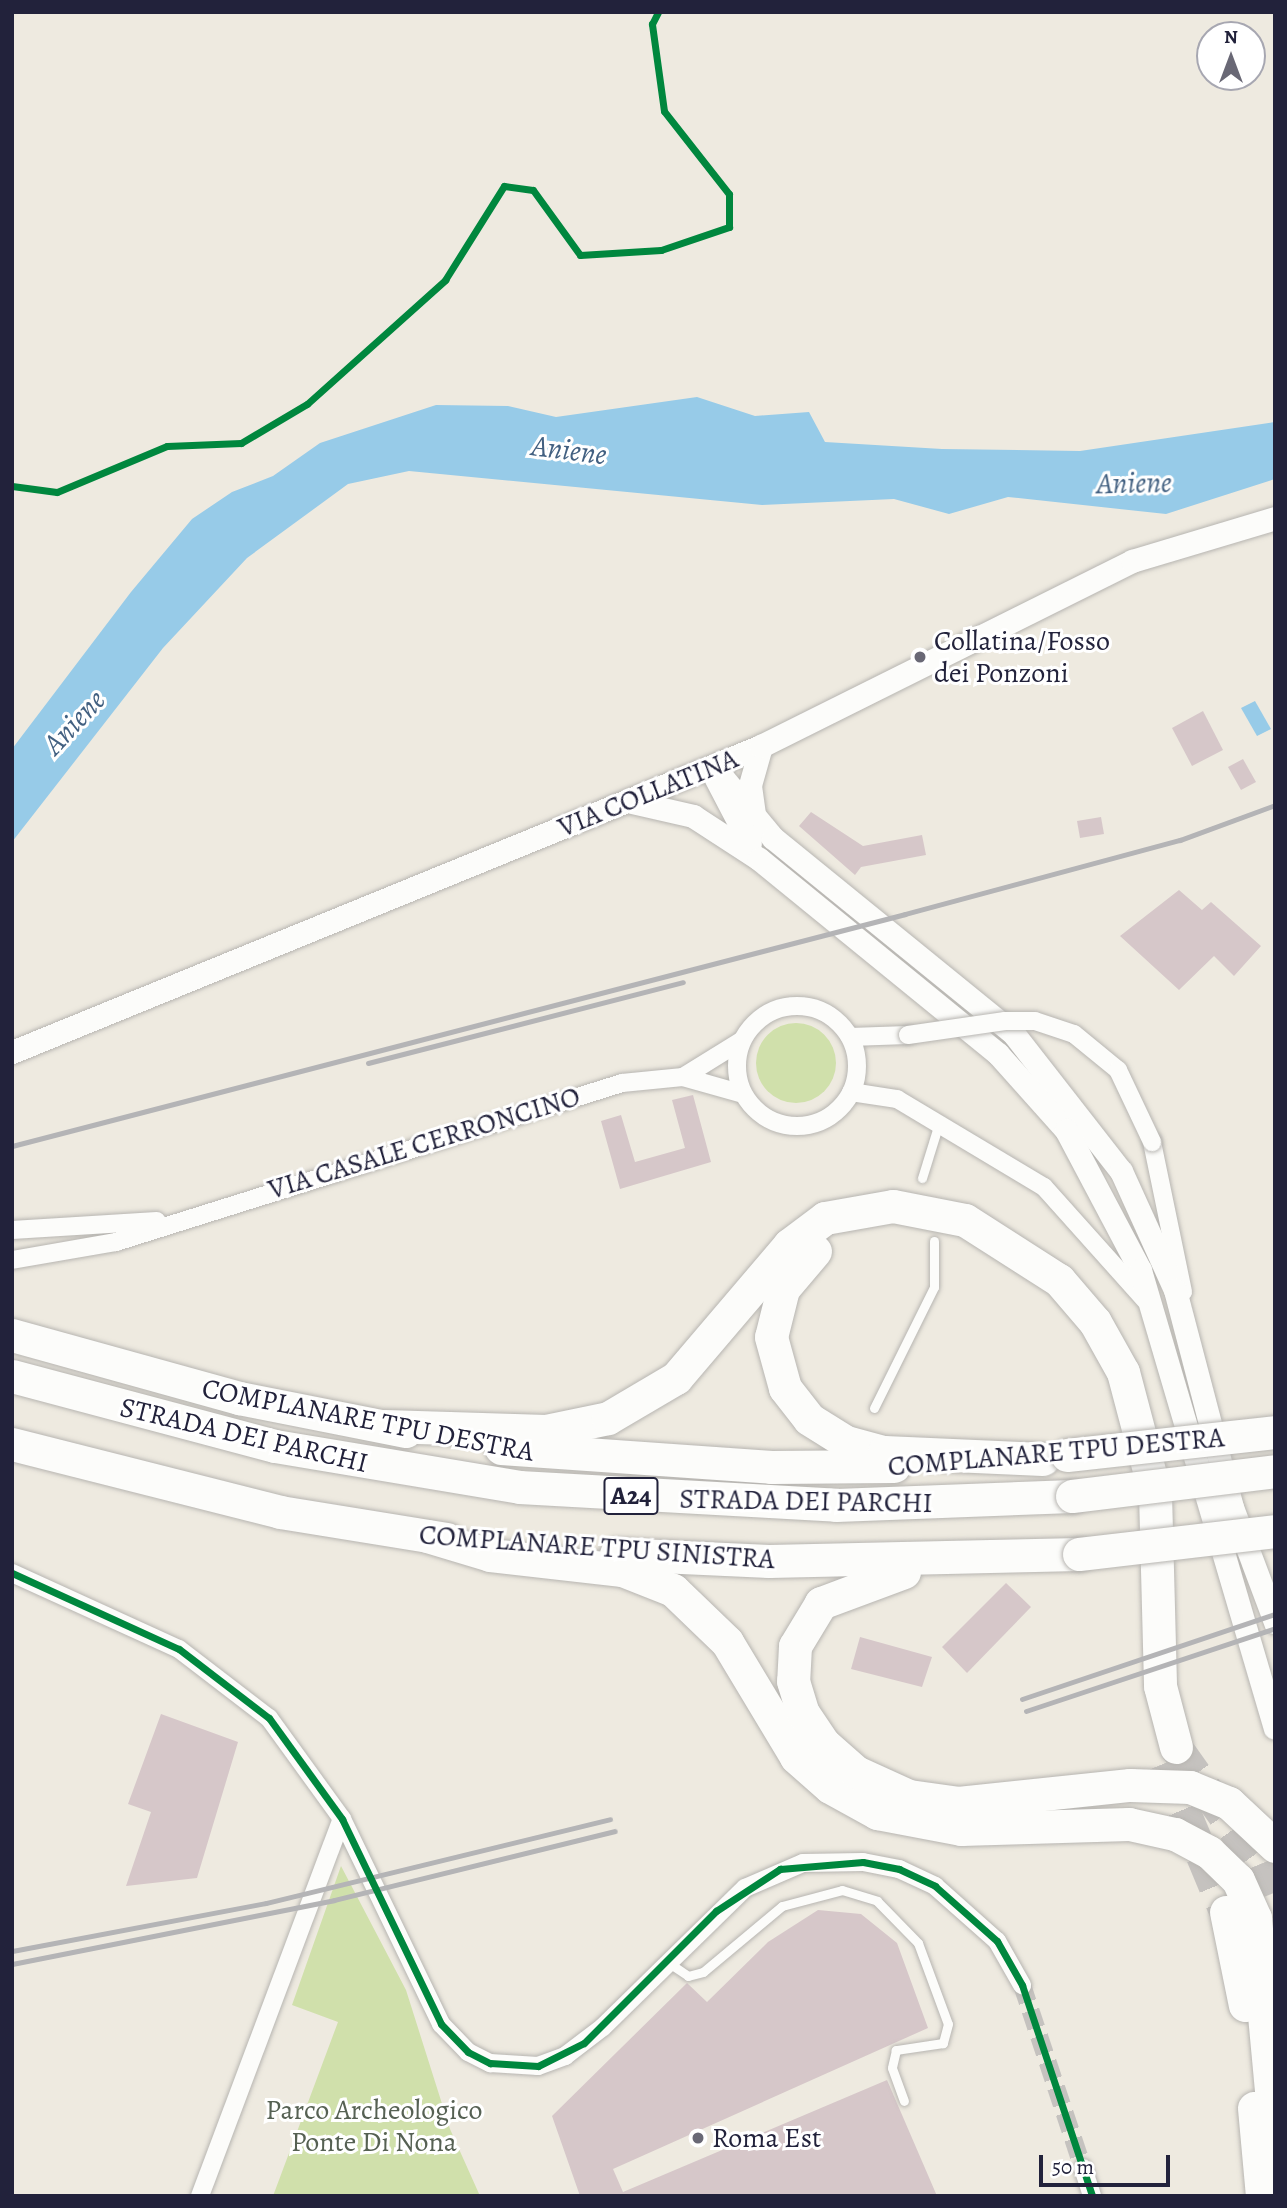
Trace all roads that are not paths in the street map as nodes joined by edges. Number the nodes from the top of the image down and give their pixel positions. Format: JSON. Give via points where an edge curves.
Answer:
{"nodes":[{"id":1,"x":1275,"y":518,"type":"edge"},
{"id":2,"x":761,"y":747,"type":"junction"},
{"id":3,"x":714,"y":766,"type":"junction"},
{"id":4,"x":628,"y":802,"type":"junction"},
{"id":5,"x":755,"y":821,"type":"junction"},
{"id":6,"x":759,"y":859,"type":"junction"},
{"id":7,"x":850,"y":1037,"type":"junction"},
{"id":8,"x":741,"y":1041,"type":"junction"},
{"id":9,"x":12,"y":1052,"type":"edge"},
{"id":10,"x":682,"y":1077,"type":"junction"},
{"id":11,"x":851,"y":1092,"type":"junction"},
{"id":12,"x":743,"y":1094,"type":"junction"},
{"id":13,"x":939,"y":1123,"type":"junction"},
{"id":14,"x":922,"y":1178,"type":"dead end"},
{"id":15,"x":167,"y":1221,"type":"junction"},
{"id":16,"x":12,"y":1230,"type":"edge"},
{"id":17,"x":934,"y":1241,"type":"dead end"},
{"id":18,"x":12,"y":1260,"type":"edge"},
{"id":19,"x":1160,"y":1328,"type":"junction"},
{"id":20,"x":12,"y":1335,"type":"edge"},
{"id":21,"x":12,"y":1376,"type":"edge"},
{"id":22,"x":1200,"y":1381,"type":"junction"},
{"id":23,"x":12,"y":1399,"type":"edge"},
{"id":24,"x":874,"y":1408,"type":"dead end"},
{"id":25,"x":385,"y":1426,"type":"junction"},
{"id":26,"x":1275,"y":1432,"type":"edge"},
{"id":27,"x":197,"y":1439,"type":"junction"},
{"id":28,"x":12,"y":1444,"type":"edge"},
{"id":29,"x":1055,"y":1457,"type":"junction"},
{"id":30,"x":1275,"y":1471,"type":"edge"},
{"id":31,"x":1275,"y":1493,"type":"edge"},
{"id":32,"x":1072,"y":1506,"type":"junction"},
{"id":33,"x":1275,"y":1531,"type":"edge"},
{"id":34,"x":426,"y":1536,"type":"junction"},
{"id":35,"x":984,"y":1560,"type":"junction"},
{"id":36,"x":12,"y":1573,"type":"edge"},
{"id":37,"x":1275,"y":1622,"type":"edge"},
{"id":38,"x":1275,"y":1728,"type":"edge"},
{"id":39,"x":342,"y":1819,"type":"junction"},
{"id":40,"x":1275,"y":1846,"type":"edge"},
{"id":41,"x":1226,"y":1912,"type":"tunnel mouth"},
{"id":42,"x":669,"y":1962,"type":"junction"},
{"id":43,"x":1022,"y":1985,"type":"tunnel mouth"},
{"id":44,"x":904,"y":2101,"type":"dead end"},
{"id":45,"x":1275,"y":2135,"type":"edge"},
{"id":46,"x":1083,"y":2168,"type":"tunnel mouth"},
{"id":47,"x":200,"y":2196,"type":"edge"},
{"id":48,"x":1092,"y":2196,"type":"edge"},
{"id":49,"x":1262,"y":2196,"type":"edge"}],
"edges":[{"from":1,"to":2,"type":"street","name":"VIA COLLATINA","via":[[1118,567]]},
{"from":2,"to":3,"type":"street","name":"VIA COLLATINA"},
{"from":2,"to":5,"type":"street","via":[[750,785]]},
{"from":3,"to":4,"type":"street","name":"VIA COLLATINA"},
{"from":3,"to":5,"type":"street"},
{"from":3,"to":6,"type":"street","via":[[725,806]]},
{"from":4,"to":6,"type":"street","via":[[686,813]]},
{"from":4,"to":9,"type":"street","name":"VIA COLLATINA"},
{"from":5,"to":22,"type":"street","via":[[1013,1032],[1081,1114],[1121,1171],[1160,1250]]},
{"from":6,"to":19,"type":"street","via":[[998,1054],[1066,1130],[1140,1270]]},
{"from":7,"to":8,"type":"street","name":"VIA CASALE CERRONCINO","via":[[822,1011],[804,1006],[767,1013]]},
{"from":7,"to":11,"type":"street","via":[[856,1065]]},
{"from":7,"to":22,"type":"street","bridge":true,"via":[[1035,1021],[1074,1034],[1118,1070],[1152,1142]]},
{"from":8,"to":10,"type":"street","name":"VIA CASALE CERRONCINO"},
{"from":8,"to":12,"type":"street","via":[[737,1059]]},
{"from":10,"to":12,"type":"street","name":"VIA CASALE CERRONCINO"},
{"from":10,"to":15,"type":"street","name":"VIA CASALE CERRONCINO","via":[[622,1083]]},
{"from":11,"to":12,"type":"street","name":"VIA CASALE CERRONCINO","via":[[819,1122],[797,1126],[757,1111]]},
{"from":11,"to":13,"type":"street","via":[[897,1098]]},
{"from":13,"to":14,"type":"lane"},
{"from":13,"to":19,"type":"street","via":[[1044,1188],[1138,1288]]},
{"from":15,"to":16,"type":"street","name":"VIA CASALE CERRONCINO"},
{"from":15,"to":18,"type":"street","name":"VIA CASALE CERRONCINO","via":[[116,1242]]},
{"from":17,"to":24,"type":"lane","via":[[934,1287]]},
{"from":19,"to":38,"type":"street","via":[[1231,1594]]},
{"from":20,"to":25,"type":"highway","name":"COMPLANARE TPU DESTRA","via":[[197,1388]]},
{"from":21,"to":27,"type":"highway","name":"STRADA DEI PARCHI","number":"A24"},
{"from":22,"to":37,"type":"street","via":[[1232,1507]]},
{"from":23,"to":27,"type":"highway","name":"STRADA DEI PARCHI","number":"A24"},
{"from":25,"to":29,"type":"highway","name":"COMPLANARE TPU DESTRA","via":[[548,1455],[639,1461],[871,1467]]},
{"from":25,"to":29,"type":"highway","via":[[545,1431],[608,1418],[676,1378],[789,1245],[825,1218],[893,1206],[965,1220],[1059,1280],[1095,1321],[1123,1372],[1155,1493],[1160,1686],[1168,1750],[1142,1678],[1128,1453],[1104,1379],[1066,1317],[1033,1282],[979,1245],[913,1224],[851,1229],[793,1272],[774,1315],[773,1349],[789,1395],[809,1419],[846,1442],[884,1452]]},
{"from":26,"to":29,"type":"highway","name":"COMPLANARE TPU DESTRA","bridge":true},
{"from":27,"to":32,"type":"highway","name":"STRADA DEI PARCHI","number":"A24","via":[[451,1499],[624,1517],[893,1526]]},
{"from":28,"to":34,"type":"highway","name":"COMPLANARE TPU SINISTRA","via":[[189,1491]]},
{"from":30,"to":32,"type":"highway","name":"STRADA DEI PARCHI","number":"A24","bridge":true},
{"from":31,"to":32,"type":"highway","name":"STRADA DEI PARCHI","number":"A24"},
{"from":33,"to":35,"type":"highway","name":"COMPLANARE TPU SINISTRA","bridge":true},
{"from":34,"to":35,"type":"highway","name":"COMPLANARE TPU SINISTRA","via":[[666,1558]]},
{"from":34,"to":45,"type":"highway","via":[[490,1555],[622,1570],[673,1590],[727,1642],[796,1757],[830,1787],[877,1813],[961,1829],[1129,1824],[1175,1834],[1209,1852],[1238,1880],[1255,1918]]},
{"from":35,"to":40,"type":"highway","via":[[879,1578],[834,1595],[811,1613],[797,1640],[793,1681],[807,1720],[831,1752],[880,1786],[937,1802],[990,1803],[1130,1785],[1190,1787],[1228,1803]]},
{"from":36,"to":39,"type":"street","via":[[197,1660],[269,1718]]},
{"from":39,"to":42,"type":"street","via":[[441,2024],[468,2052],[490,2063],[538,2066],[565,2056]]},
{"from":39,"to":47,"type":"street"},
{"from":41,"to":49,"type":"highway","via":[[1245,2000]]},
{"from":42,"to":43,"type":"street","via":[[716,1911],[780,1869],[827,1860],[863,1862],[900,1869],[964,1908],[997,1941]]},
{"from":42,"to":44,"type":"lane","via":[[688,1976],[703,1972],[782,1906],[842,1889],[877,1901],[918,1943],[948,2024],[943,2043],[895,2050],[892,2068]]},
{"from":46,"to":48,"type":"street"}]}
